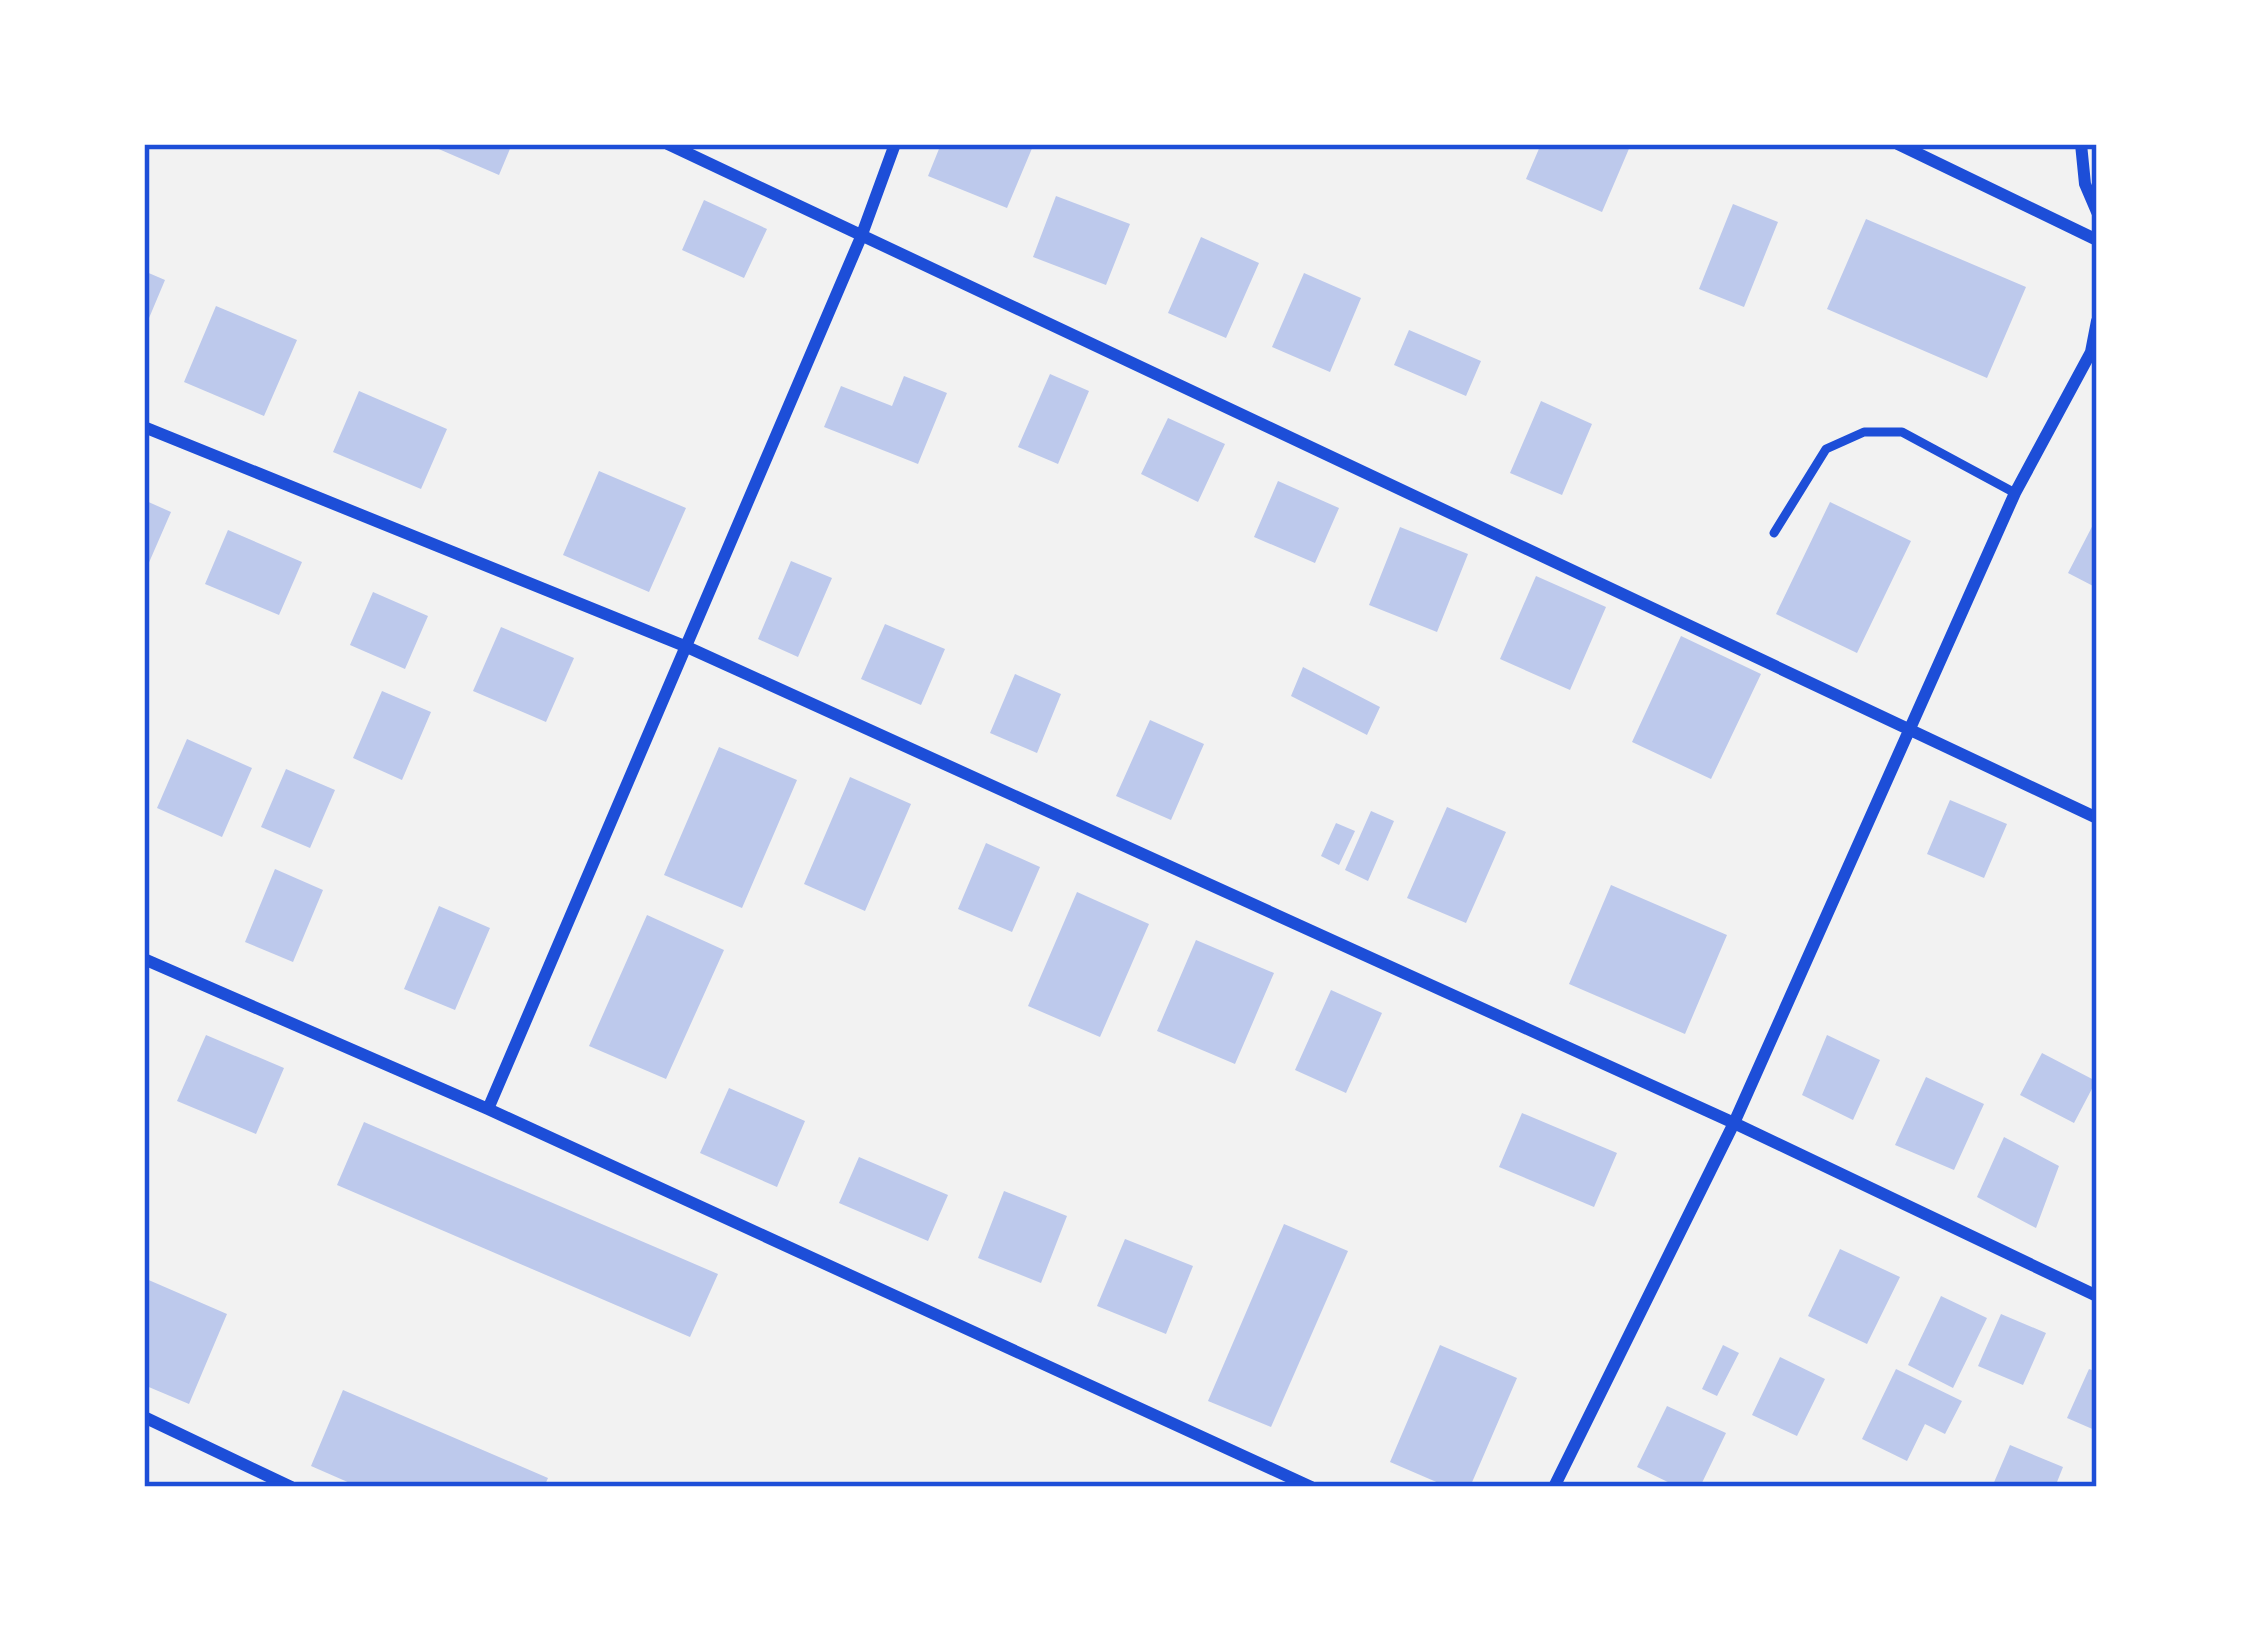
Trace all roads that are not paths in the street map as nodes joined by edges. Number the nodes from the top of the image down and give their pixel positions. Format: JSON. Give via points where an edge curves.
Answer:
{"nodes":[{"id":1,"x":668,"y":144,"type":"edge"},
{"id":2,"x":895,"y":144,"type":"edge"},
{"id":3,"x":1898,"y":144,"type":"edge"},
{"id":4,"x":2080,"y":144,"type":"edge"},
{"id":5,"x":2097,"y":212,"type":"edge"},
{"id":6,"x":861,"y":237,"type":"junction"},
{"id":7,"x":2097,"y":240,"type":"edge"},
{"id":8,"x":2097,"y":321,"type":"edge"},
{"id":9,"x":144,"y":427,"type":"edge"},
{"id":10,"x":2015,"y":493,"type":"junction"},
{"id":11,"x":1774,"y":533,"type":"dead end"},
{"id":12,"x":687,"y":647,"type":"junction"},
{"id":13,"x":1907,"y":729,"type":"junction"},
{"id":14,"x":2097,"y":818,"type":"edge"},
{"id":15,"x":144,"y":959,"type":"edge"},
{"id":16,"x":488,"y":1109,"type":"junction"},
{"id":17,"x":1733,"y":1123,"type":"junction"},
{"id":18,"x":2097,"y":1296,"type":"edge"},
{"id":19,"x":144,"y":1417,"type":"edge"},
{"id":20,"x":290,"y":1487,"type":"edge"},
{"id":21,"x":1311,"y":1487,"type":"edge"},
{"id":22,"x":1554,"y":1487,"type":"edge"}],
"edges":[{"from":1,"to":6,"type":"street"},
{"from":2,"to":6,"type":"street"},
{"from":3,"to":7,"type":"street"},
{"from":4,"to":5,"type":"street"},
{"from":6,"to":12,"type":"street"},
{"from":6,"to":13,"type":"street"},
{"from":8,"to":10,"type":"street","via":[[2091,352]]},
{"from":9,"to":12,"type":"street"},
{"from":10,"to":11,"type":"lane","via":[[1902,432],[1864,432],[1826,449]]},
{"from":10,"to":13,"type":"street"},
{"from":12,"to":16,"type":"street"},
{"from":12,"to":17,"type":"street"},
{"from":13,"to":14,"type":"street"},
{"from":13,"to":17,"type":"street"},
{"from":15,"to":16,"type":"street"},
{"from":16,"to":21,"type":"street"},
{"from":17,"to":18,"type":"street"},
{"from":17,"to":22,"type":"street"},
{"from":19,"to":20,"type":"street"}]}
